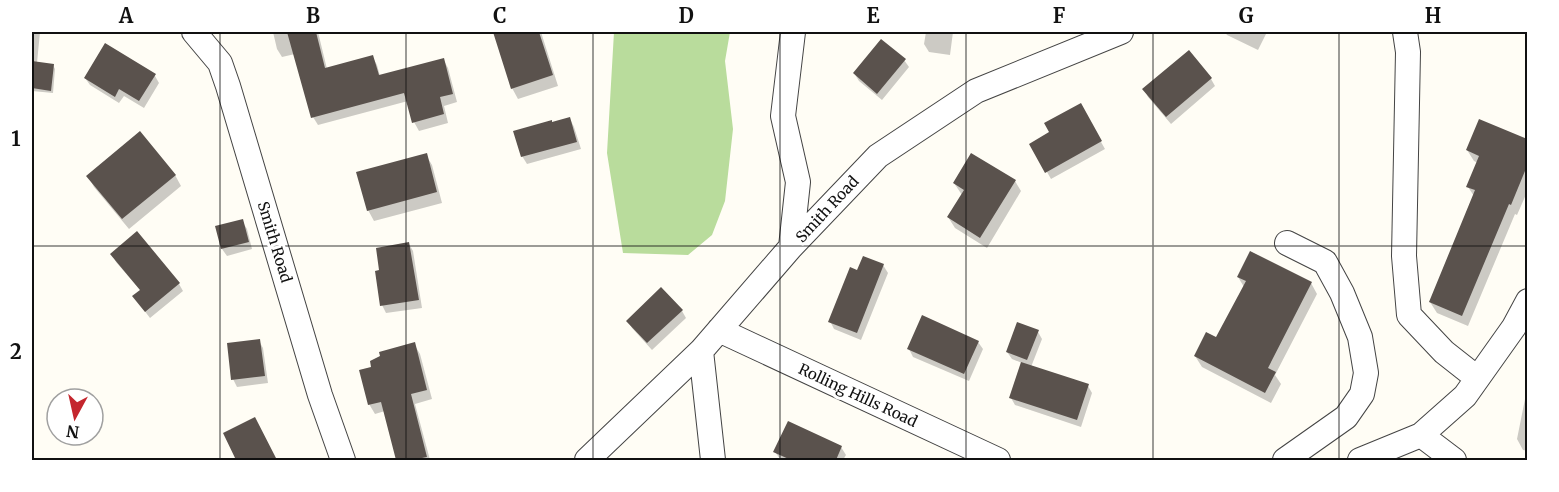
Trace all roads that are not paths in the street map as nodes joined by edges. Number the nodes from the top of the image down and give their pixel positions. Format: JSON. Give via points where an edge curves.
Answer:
{"nodes":[{"id":1,"x":793,"y":32,"type":"edge"},
{"id":2,"x":1121,"y":32,"type":"edge"},
{"id":3,"x":1404,"y":32,"type":"edge"},
{"id":4,"x":204,"y":35,"type":"edge"},
{"id":5,"x":1287,"y":243,"type":"dead end"},
{"id":6,"x":791,"y":247,"type":"junction"},
{"id":7,"x":1527,"y":302,"type":"edge"},
{"id":8,"x":718,"y":330,"type":"junction"},
{"id":9,"x":700,"y":351,"type":"junction"},
{"id":10,"x":1477,"y":378,"type":"junction"},
{"id":11,"x":1421,"y":435,"type":"junction"},
{"id":12,"x":343,"y":460,"type":"edge"},
{"id":13,"x":587,"y":460,"type":"edge"},
{"id":14,"x":713,"y":460,"type":"edge"},
{"id":15,"x":998,"y":460,"type":"edge"},
{"id":16,"x":1285,"y":460,"type":"edge"},
{"id":17,"x":1360,"y":460,"type":"edge"},
{"id":18,"x":1454,"y":460,"type":"edge"}],
"edges":[{"from":1,"to":6,"type":"street","via":[[783,116],[798,182]]},
{"from":2,"to":6,"type":"street","name":"Smith Road","via":[[976,91],[878,156]]},
{"from":3,"to":10,"type":"street","via":[[1408,52],[1404,256],[1409,315],[1444,352]]},
{"from":4,"to":12,"type":"street","name":"Smith Road","via":[[228,86]]},
{"from":5,"to":16,"type":"street","via":[[1325,262],[1360,337],[1366,373],[1362,394],[1346,417]]},
{"from":6,"to":8,"type":"street","name":"Smith Road"},
{"from":7,"to":10,"type":"street"},
{"from":8,"to":9,"type":"street","name":"Smith Road"},
{"from":8,"to":15,"type":"street","name":"Rolling Hills Road"},
{"from":9,"to":13,"type":"street","name":"Smith Road"},
{"from":9,"to":14,"type":"street"},
{"from":10,"to":11,"type":"street","via":[[1465,396]]},
{"from":11,"to":17,"type":"street"},
{"from":11,"to":18,"type":"street"}]}
